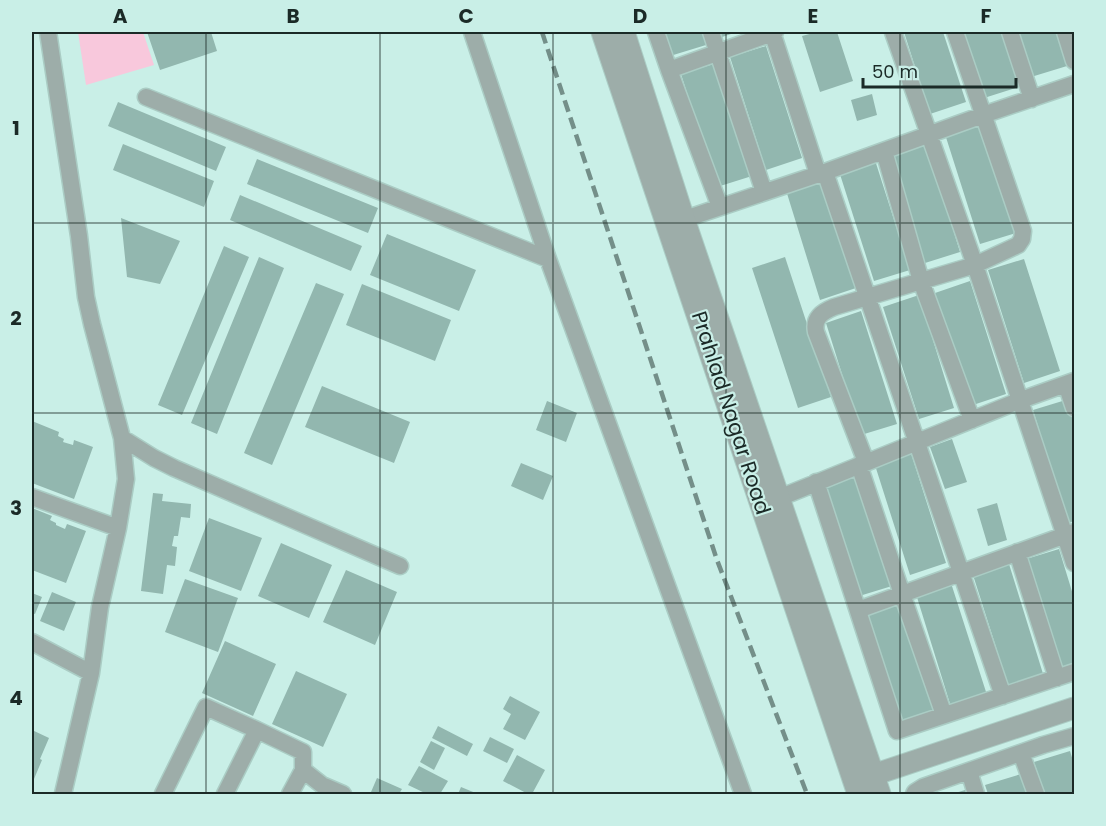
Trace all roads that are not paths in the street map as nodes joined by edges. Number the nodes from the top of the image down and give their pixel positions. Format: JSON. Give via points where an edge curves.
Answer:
{"nodes":[{"id":1,"x":48,"y":32,"type":"edge"},
{"id":2,"x":472,"y":32,"type":"edge"},
{"id":3,"x":602,"y":32,"type":"edge"},
{"id":4,"x":624,"y":32,"type":"edge"},
{"id":5,"x":656,"y":32,"type":"edge"},
{"id":6,"x":711,"y":32,"type":"edge"},
{"id":7,"x":773,"y":32,"type":"edge"},
{"id":8,"x":893,"y":32,"type":"edge"},
{"id":9,"x":955,"y":32,"type":"edge"},
{"id":10,"x":1010,"y":32,"type":"edge"},
{"id":11,"x":1065,"y":32,"type":"edge"},
{"id":12,"x":718,"y":52,"type":"junction"},
{"id":13,"x":1074,"y":61,"type":"edge"},
{"id":14,"x":669,"y":70,"type":"junction"},
{"id":15,"x":1074,"y":84,"type":"edge"},
{"id":16,"x":146,"y":97,"type":"dead end"},
{"id":17,"x":1032,"y":99,"type":"junction"},
{"id":18,"x":984,"y":115,"type":"junction"},
{"id":19,"x":930,"y":135,"type":"junction"},
{"id":20,"x":884,"y":151,"type":"junction"},
{"id":21,"x":821,"y":173,"type":"junction"},
{"id":22,"x":764,"y":192,"type":"junction"},
{"id":23,"x":720,"y":207,"type":"junction"},
{"id":24,"x":676,"y":222,"type":"junction"},
{"id":25,"x":548,"y":259,"type":"junction"},
{"id":26,"x":975,"y":265,"type":"junction"},
{"id":27,"x":921,"y":281,"type":"junction"},
{"id":28,"x":868,"y":296,"type":"junction"},
{"id":29,"x":1070,"y":382,"type":"edge"},
{"id":30,"x":1021,"y":400,"type":"junction"},
{"id":31,"x":1074,"y":408,"type":"edge"},
{"id":32,"x":972,"y":420,"type":"junction"},
{"id":33,"x":122,"y":438,"type":"junction"},
{"id":34,"x":916,"y":442,"type":"junction"},
{"id":35,"x":863,"y":464,"type":"junction"},
{"id":36,"x":816,"y":482,"type":"junction"},
{"id":37,"x":32,"y":497,"type":"edge"},
{"id":38,"x":770,"y":501,"type":"junction"},
{"id":39,"x":118,"y":528,"type":"junction"},
{"id":40,"x":1070,"y":533,"type":"edge"},
{"id":41,"x":1017,"y":552,"type":"junction"},
{"id":42,"x":1074,"y":563,"type":"edge"},
{"id":43,"x":400,"y":566,"type":"dead end"},
{"id":44,"x":960,"y":572,"type":"junction"},
{"id":45,"x":902,"y":594,"type":"junction"},
{"id":46,"x":858,"y":610,"type":"junction"},
{"id":47,"x":32,"y":642,"type":"edge"},
{"id":48,"x":1074,"y":672,"type":"edge"},
{"id":49,"x":91,"y":673,"type":"junction"},
{"id":50,"x":1057,"y":678,"type":"junction"},
{"id":51,"x":1003,"y":696,"type":"junction"},
{"id":52,"x":1074,"y":708,"type":"edge"},
{"id":53,"x":944,"y":715,"type":"junction"},
{"id":54,"x":257,"y":730,"type":"junction"},
{"id":55,"x":1074,"y":739,"type":"edge"},
{"id":56,"x":1021,"y":753,"type":"junction"},
{"id":57,"x":303,"y":770,"type":"junction"},
{"id":58,"x":969,"y":771,"type":"junction"},
{"id":59,"x":877,"y":785,"type":"edge"},
{"id":60,"x":320,"y":790,"type":"edge"},
{"id":61,"x":63,"y":795,"type":"edge"},
{"id":62,"x":163,"y":795,"type":"edge"},
{"id":63,"x":225,"y":795,"type":"edge"},
{"id":64,"x":290,"y":795,"type":"edge"},
{"id":65,"x":343,"y":795,"type":"edge"},
{"id":66,"x":743,"y":795,"type":"edge"},
{"id":67,"x":858,"y":795,"type":"edge"},
{"id":68,"x":914,"y":795,"type":"edge"},
{"id":69,"x":976,"y":795,"type":"edge"},
{"id":70,"x":1036,"y":795,"type":"edge"}],
"edges":[{"from":1,"to":33,"type":"street","via":[[86,297]]},
{"from":2,"to":25,"type":"street"},
{"from":3,"to":24,"type":"street","name":"Prahlad Nagar Road"},
{"from":4,"to":24,"type":"street","name":"Prahlad Nagar Road"},
{"from":5,"to":14,"type":"street"},
{"from":6,"to":12,"type":"street"},
{"from":7,"to":12,"type":"street"},
{"from":7,"to":21,"type":"street"},
{"from":8,"to":19,"type":"street"},
{"from":9,"to":18,"type":"street"},
{"from":10,"to":17,"type":"street"},
{"from":11,"to":13,"type":"street"},
{"from":12,"to":14,"type":"street"},
{"from":12,"to":22,"type":"street"},
{"from":14,"to":23,"type":"street"},
{"from":15,"to":17,"type":"street"},
{"from":16,"to":25,"type":"street"},
{"from":17,"to":18,"type":"street"},
{"from":18,"to":19,"type":"street"},
{"from":18,"to":26,"type":"street","via":[[1023,231],[1018,245]]},
{"from":19,"to":20,"type":"street"},
{"from":19,"to":26,"type":"street"},
{"from":20,"to":21,"type":"street"},
{"from":20,"to":27,"type":"street"},
{"from":21,"to":22,"type":"street"},
{"from":21,"to":28,"type":"street"},
{"from":22,"to":23,"type":"street"},
{"from":23,"to":24,"type":"street"},
{"from":24,"to":38,"type":"street","name":"Prahlad Nagar Road"},
{"from":25,"to":66,"type":"street"},
{"from":26,"to":27,"type":"street"},
{"from":26,"to":30,"type":"street"},
{"from":27,"to":28,"type":"street"},
{"from":27,"to":32,"type":"street"},
{"from":28,"to":34,"type":"street"},
{"from":28,"to":35,"type":"street","via":[[826,310],[814,325]]},
{"from":29,"to":30,"type":"street"},
{"from":29,"to":31,"type":"street"},
{"from":30,"to":32,"type":"street"},
{"from":30,"to":40,"type":"street"},
{"from":32,"to":34,"type":"street"},
{"from":33,"to":39,"type":"street","via":[[126,479]]},
{"from":33,"to":43,"type":"street","via":[[174,468]]},
{"from":34,"to":35,"type":"street"},
{"from":34,"to":44,"type":"street"},
{"from":35,"to":36,"type":"street"},
{"from":35,"to":45,"type":"street"},
{"from":36,"to":38,"type":"street"},
{"from":36,"to":46,"type":"street"},
{"from":37,"to":39,"type":"street"},
{"from":38,"to":59,"type":"street","name":"Prahlad Nagar Road"},
{"from":38,"to":67,"type":"street","name":"Prahlad Nagar Road"},
{"from":39,"to":49,"type":"street","via":[[100,607]]},
{"from":40,"to":41,"type":"street"},
{"from":40,"to":42,"type":"street"},
{"from":41,"to":44,"type":"street"},
{"from":41,"to":50,"type":"street"},
{"from":44,"to":45,"type":"street"},
{"from":44,"to":51,"type":"street"},
{"from":45,"to":46,"type":"street"},
{"from":45,"to":53,"type":"street"},
{"from":46,"to":53,"type":"street","via":[[897,731]]},
{"from":47,"to":49,"type":"street"},
{"from":48,"to":50,"type":"street"},
{"from":49,"to":61,"type":"street"},
{"from":50,"to":51,"type":"street"},
{"from":51,"to":53,"type":"street"},
{"from":52,"to":59,"type":"street"},
{"from":54,"to":57,"type":"street","via":[[303,753]]},
{"from":54,"to":62,"type":"street","via":[[206,707]]},
{"from":54,"to":63,"type":"street"},
{"from":55,"to":56,"type":"street"},
{"from":56,"to":58,"type":"street"},
{"from":56,"to":70,"type":"street"},
{"from":57,"to":60,"type":"street"},
{"from":57,"to":64,"type":"street"},
{"from":58,"to":68,"type":"street","via":[[923,787]]},
{"from":58,"to":69,"type":"street"},
{"from":60,"to":65,"type":"street"}]}
